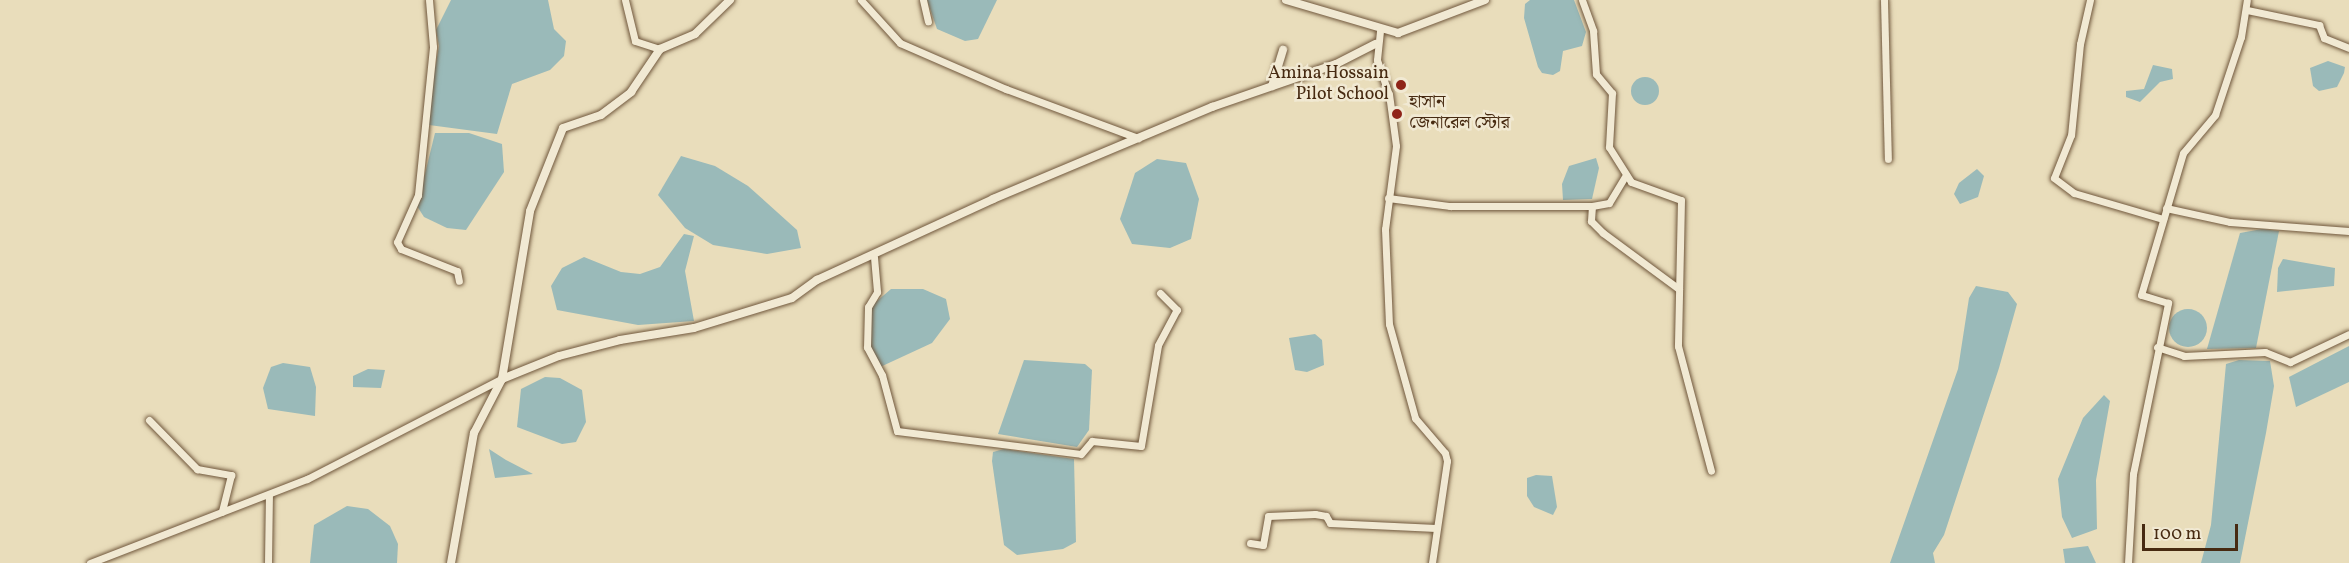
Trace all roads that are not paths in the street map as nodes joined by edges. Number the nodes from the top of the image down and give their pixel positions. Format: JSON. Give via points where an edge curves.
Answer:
{"nodes":[{"id":1,"x":429,"y":0,"type":"edge"},
{"id":2,"x":625,"y":0,"type":"edge"},
{"id":3,"x":730,"y":0,"type":"edge"},
{"id":4,"x":861,"y":0,"type":"edge"},
{"id":5,"x":924,"y":0,"type":"edge"},
{"id":6,"x":1286,"y":0,"type":"edge"},
{"id":7,"x":1485,"y":0,"type":"edge"},
{"id":8,"x":1582,"y":0,"type":"edge"},
{"id":9,"x":1884,"y":0,"type":"edge"},
{"id":10,"x":2090,"y":0,"type":"edge"},
{"id":11,"x":2247,"y":0,"type":"edge"},
{"id":12,"x":2247,"y":10,"type":"junction"},
{"id":13,"x":928,"y":21,"type":"dead end"},
{"id":14,"x":1380,"y":31,"type":"junction"},
{"id":15,"x":1375,"y":44,"type":"junction"},
{"id":16,"x":2349,"y":48,"type":"edge"},
{"id":17,"x":660,"y":50,"type":"junction"},
{"id":18,"x":1283,"y":50,"type":"dead end"},
{"id":19,"x":1272,"y":86,"type":"junction"},
{"id":20,"x":1138,"y":138,"type":"junction"},
{"id":21,"x":1888,"y":159,"type":"dead end"},
{"id":22,"x":1626,"y":175,"type":"junction"},
{"id":23,"x":1388,"y":198,"type":"junction"},
{"id":24,"x":1592,"y":206,"type":"junction"},
{"id":25,"x":2166,"y":208,"type":"junction"},
{"id":26,"x":2163,"y":219,"type":"junction"},
{"id":27,"x":2349,"y":231,"type":"edge"},
{"id":28,"x":874,"y":257,"type":"junction"},
{"id":29,"x":459,"y":281,"type":"dead end"},
{"id":30,"x":1679,"y":289,"type":"junction"},
{"id":31,"x":1160,"y":293,"type":"dead end"},
{"id":32,"x":2349,"y":334,"type":"edge"},
{"id":33,"x":2157,"y":348,"type":"junction"},
{"id":34,"x":501,"y":380,"type":"junction"},
{"id":35,"x":149,"y":420,"type":"dead end"},
{"id":36,"x":1711,"y":471,"type":"dead end"},
{"id":37,"x":269,"y":495,"type":"junction"},
{"id":38,"x":222,"y":512,"type":"junction"},
{"id":39,"x":1436,"y":528,"type":"junction"},
{"id":40,"x":1250,"y":543,"type":"dead end"},
{"id":41,"x":90,"y":563,"type":"edge"},
{"id":42,"x":268,"y":563,"type":"edge"},
{"id":43,"x":451,"y":563,"type":"edge"},
{"id":44,"x":1432,"y":563,"type":"edge"},
{"id":45,"x":2128,"y":563,"type":"edge"}],
"edges":[{"from":1,"to":29,"type":"street","via":[[433,47],[418,195],[397,242],[401,249],[457,271]]},
{"from":2,"to":17,"type":"street","via":[[635,41]]},
{"from":3,"to":17,"type":"street","via":[[695,34]]},
{"from":4,"to":20,"type":"street","via":[[900,42],[1006,89]]},
{"from":5,"to":13,"type":"street"},
{"from":6,"to":14,"type":"street"},
{"from":7,"to":14,"type":"street","via":[[1398,33]]},
{"from":8,"to":22,"type":"street","via":[[1593,31],[1596,74],[1612,93],[1607,141]]},
{"from":9,"to":21,"type":"street"},
{"from":10,"to":26,"type":"street","via":[[2080,44],[2071,135],[2054,178],[2074,193]]},
{"from":11,"to":12,"type":"street"},
{"from":12,"to":16,"type":"street","via":[[2319,25],[2324,38]]},
{"from":12,"to":25,"type":"street","via":[[2215,115],[2183,153]]},
{"from":14,"to":15,"type":"street"},
{"from":15,"to":19,"type":"street","via":[[1336,64]]},
{"from":15,"to":23,"type":"street","via":[[1389,94],[1396,146]]},
{"from":17,"to":34,"type":"street","via":[[631,92],[601,115],[568,123],[554,146],[530,211]]},
{"from":18,"to":19,"type":"street"},
{"from":19,"to":20,"type":"street"},
{"from":20,"to":28,"type":"street"},
{"from":22,"to":24,"type":"street","via":[[1609,203]]},
{"from":22,"to":30,"type":"street","via":[[1642,188],[1681,201]]},
{"from":23,"to":24,"type":"street","via":[[1450,206]]},
{"from":23,"to":39,"type":"street","via":[[1389,324],[1415,418],[1445,453]]},
{"from":24,"to":30,"type":"street","via":[[1591,221],[1603,233]]},
{"from":25,"to":26,"type":"street"},
{"from":25,"to":27,"type":"street","via":[[2230,222]]},
{"from":26,"to":33,"type":"street","via":[[2141,295],[2168,303]]},
{"from":28,"to":31,"type":"street","via":[[877,292],[868,307],[867,347],[882,375],[897,431],[1081,454],[1092,441],[1141,446],[1158,345],[1177,310]]},
{"from":28,"to":34,"type":"street","via":[[817,280],[792,298],[757,310],[694,328],[610,342],[526,366]]},
{"from":30,"to":36,"type":"street","via":[[1680,366]]},
{"from":32,"to":33,"type":"street","via":[[2290,362],[2265,352],[2184,356]]},
{"from":33,"to":45,"type":"street","via":[[2133,474]]},
{"from":34,"to":37,"type":"street","via":[[387,441]]},
{"from":34,"to":43,"type":"street","via":[[474,434]]},
{"from":35,"to":38,"type":"street","via":[[197,469],[231,475]]},
{"from":37,"to":38,"type":"street"},
{"from":37,"to":42,"type":"street"},
{"from":38,"to":41,"type":"street"},
{"from":39,"to":40,"type":"street","via":[[1340,524],[1315,514],[1268,516],[1263,545]]},
{"from":39,"to":44,"type":"street"}]}
